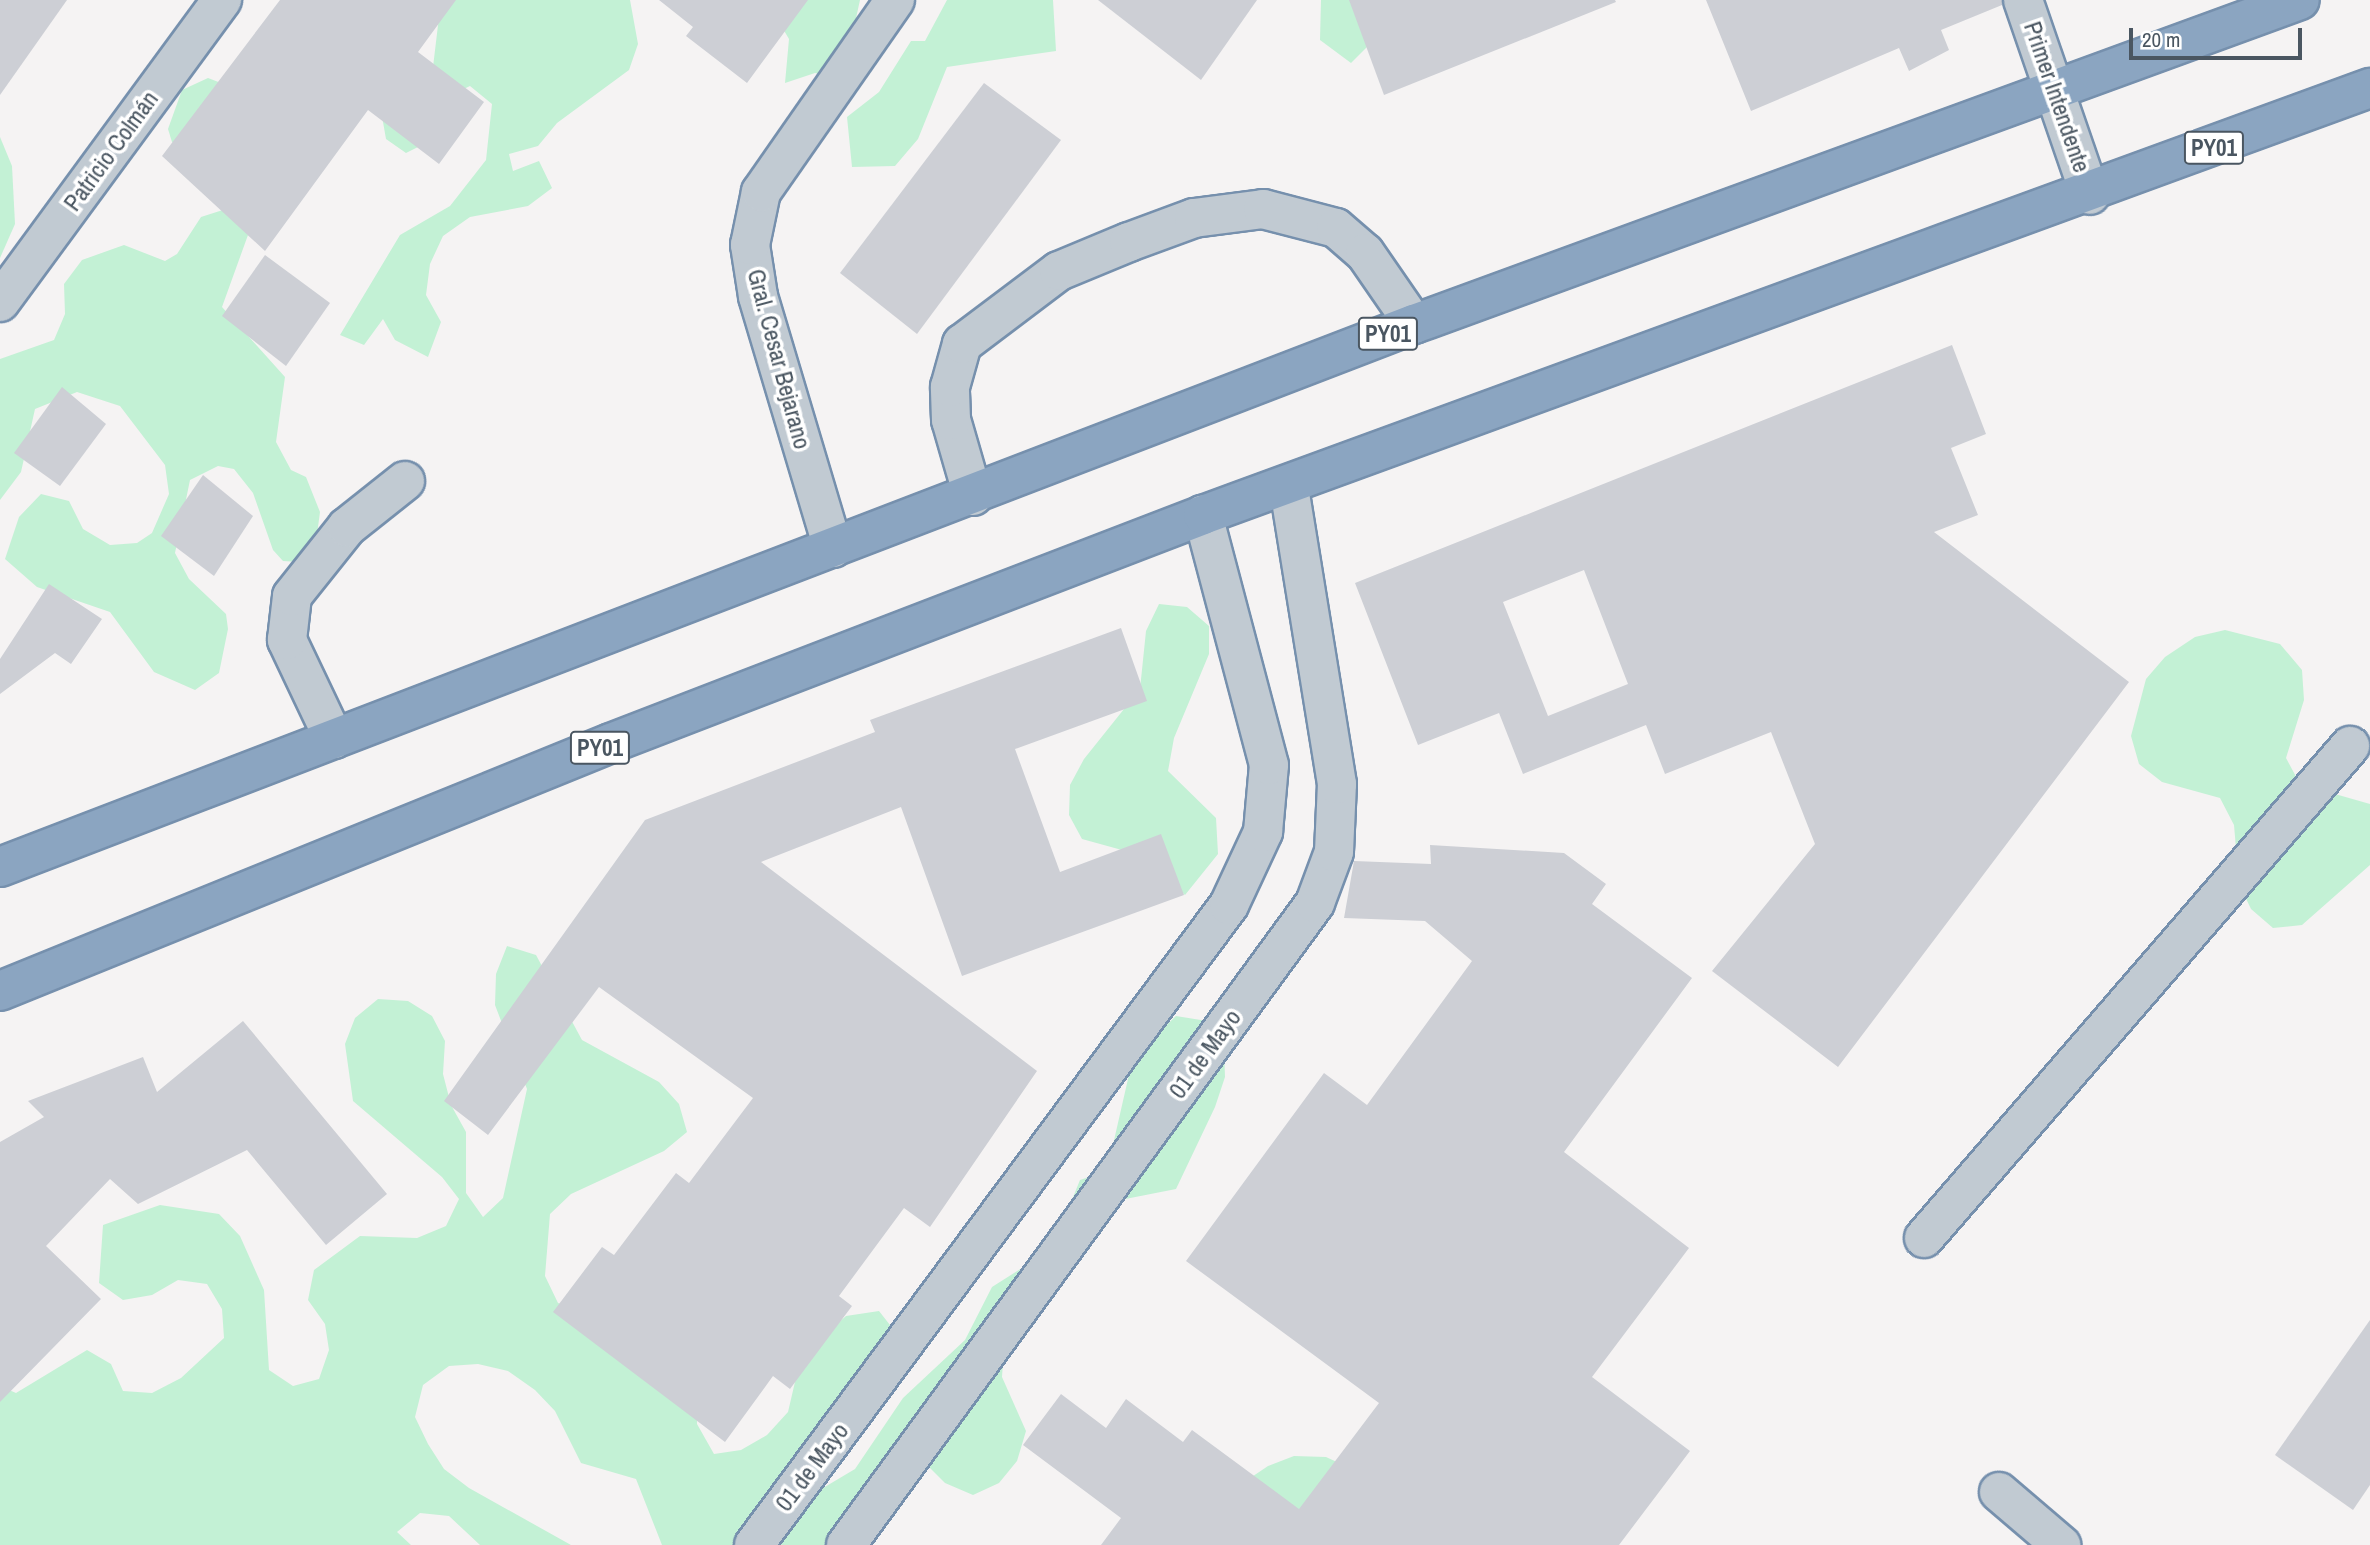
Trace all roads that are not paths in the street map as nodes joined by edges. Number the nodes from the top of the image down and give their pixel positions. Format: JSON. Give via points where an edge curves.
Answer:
{"nodes":[{"id":1,"x":222,"y":0,"type":"edge"},
{"id":2,"x":895,"y":0,"type":"edge"},
{"id":3,"x":2024,"y":0,"type":"edge"},
{"id":4,"x":2300,"y":0,"type":"edge"},
{"id":5,"x":2370,"y":88,"type":"edge"},
{"id":6,"x":2053,"y":90,"type":"junction"},
{"id":7,"x":2090,"y":195,"type":"junction"},
{"id":8,"x":0,"y":302,"type":"edge"},
{"id":9,"x":1414,"y":324,"type":"junction"},
{"id":10,"x":405,"y":481,"type":"dead end"},
{"id":11,"x":1289,"y":489,"type":"junction"},
{"id":12,"x":973,"y":496,"type":"junction"},
{"id":13,"x":1203,"y":515,"type":"junction"},
{"id":14,"x":833,"y":548,"type":"junction"},
{"id":15,"x":334,"y":739,"type":"junction"},
{"id":16,"x":2350,"y":746,"type":"dead end"},
{"id":17,"x":0,"y":867,"type":"edge"},
{"id":18,"x":0,"y":991,"type":"edge"},
{"id":19,"x":1924,"y":1238,"type":"dead end"},
{"id":20,"x":1999,"y":1492,"type":"dead end"},
{"id":21,"x":754,"y":1545,"type":"edge"},
{"id":22,"x":846,"y":1545,"type":"edge"},
{"id":23,"x":2061,"y":1545,"type":"edge"}],
"edges":[{"from":1,"to":8,"type":"street","name":"Patricio Colmán"},
{"from":2,"to":14,"type":"street","name":"Gral. Cesar Bejarano","via":[[761,192],[750,245],[758,296]]},
{"from":3,"to":6,"type":"street","name":"Primer Intendente"},
{"from":4,"to":6,"type":"highway","number":"PY01"},
{"from":5,"to":7,"type":"highway","number":"PY01"},
{"from":6,"to":7,"type":"street","name":"Primer Intendente"},
{"from":6,"to":9,"type":"highway","number":"PY01"},
{"from":7,"to":11,"type":"highway","number":"PY01"},
{"from":9,"to":12,"type":"highway","number":"PY01"},
{"from":9,"to":12,"type":"street","via":[[1365,253],[1336,228],[1263,209],[1194,218],[1129,242],[1059,271],[962,344],[950,387],[951,419]]},
{"from":10,"to":15,"type":"street","via":[[347,527],[292,596],[287,640]]},
{"from":11,"to":13,"type":"highway","number":"PY01"},
{"from":11,"to":22,"type":"street","name":"01 de Mayo","via":[[1337,784],[1334,852],[1315,903]]},
{"from":12,"to":14,"type":"highway","number":"PY01"},
{"from":13,"to":18,"type":"highway","number":"PY01","via":[[611,743]]},
{"from":13,"to":21,"type":"street","name":"01 de Mayo","via":[[1269,765],[1263,832],[1228,905]]},
{"from":14,"to":15,"type":"highway","number":"PY01"},
{"from":15,"to":17,"type":"highway","number":"PY01"},
{"from":16,"to":19,"type":"street"},
{"from":20,"to":23,"type":"street"}]}
